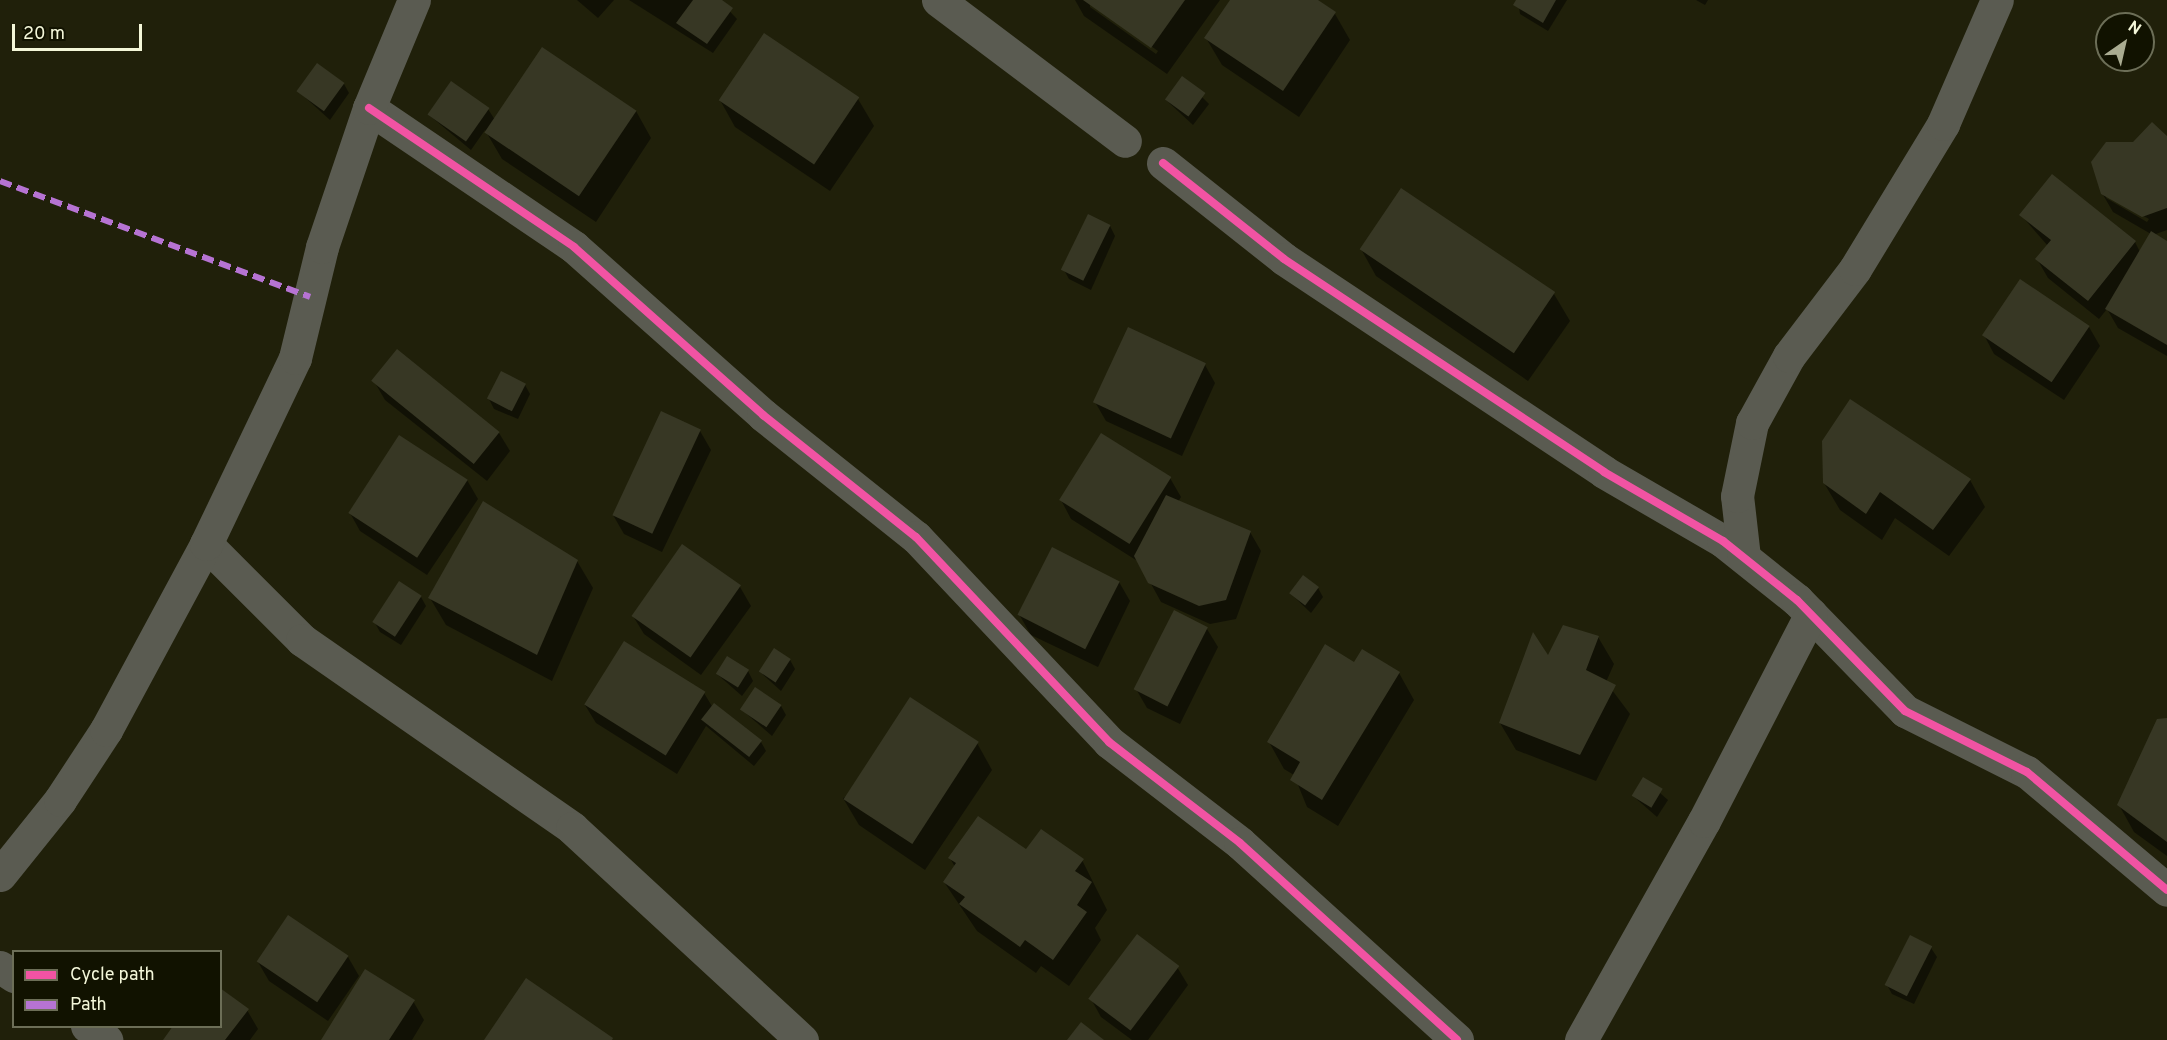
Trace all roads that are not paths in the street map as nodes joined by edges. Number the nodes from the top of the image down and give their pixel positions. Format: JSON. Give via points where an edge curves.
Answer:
{"nodes":[{"id":1,"x":414,"y":0,"type":"edge"},
{"id":2,"x":938,"y":0,"type":"edge"},
{"id":3,"x":1997,"y":0,"type":"edge"},
{"id":4,"x":369,"y":108,"type":"junction"},
{"id":5,"x":1125,"y":141,"type":"dead end"},
{"id":6,"x":1163,"y":163,"type":"dead end"},
{"id":7,"x":206,"y":544,"type":"junction"},
{"id":8,"x":1744,"y":557,"type":"junction"},
{"id":9,"x":1810,"y":614,"type":"junction"},
{"id":10,"x":0,"y":875,"type":"edge"},
{"id":11,"x":2167,"y":890,"type":"edge"},
{"id":12,"x":90,"y":1028,"type":"edge"},
{"id":13,"x":106,"y":1040,"type":"edge"},
{"id":14,"x":802,"y":1040,"type":"edge"},
{"id":15,"x":1457,"y":1040,"type":"edge"},
{"id":16,"x":1581,"y":1040,"type":"edge"}],
"edges":[{"from":1,"to":4,"type":"street"},
{"from":2,"to":5,"type":"street"},
{"from":3,"to":8,"type":"street","via":[[1943,124],[1855,269],[1789,356],[1752,423],[1737,496]]},
{"from":4,"to":7,"type":"street","via":[[322,247],[295,358]]},
{"from":4,"to":15,"type":"street","via":[[574,247],[780,430],[916,537],[1109,742],[1240,843]]},
{"from":6,"to":8,"type":"street","via":[[1284,259],[1604,472]]},
{"from":7,"to":10,"type":"street","via":[[106,730],[60,800]]},
{"from":7,"to":14,"type":"street","via":[[302,640],[572,828]]},
{"from":8,"to":9,"type":"street"},
{"from":9,"to":11,"type":"street","via":[[1905,711],[2027,772]]},
{"from":9,"to":16,"type":"street","via":[[1704,821]]},
{"from":12,"to":13,"type":"street"}]}
